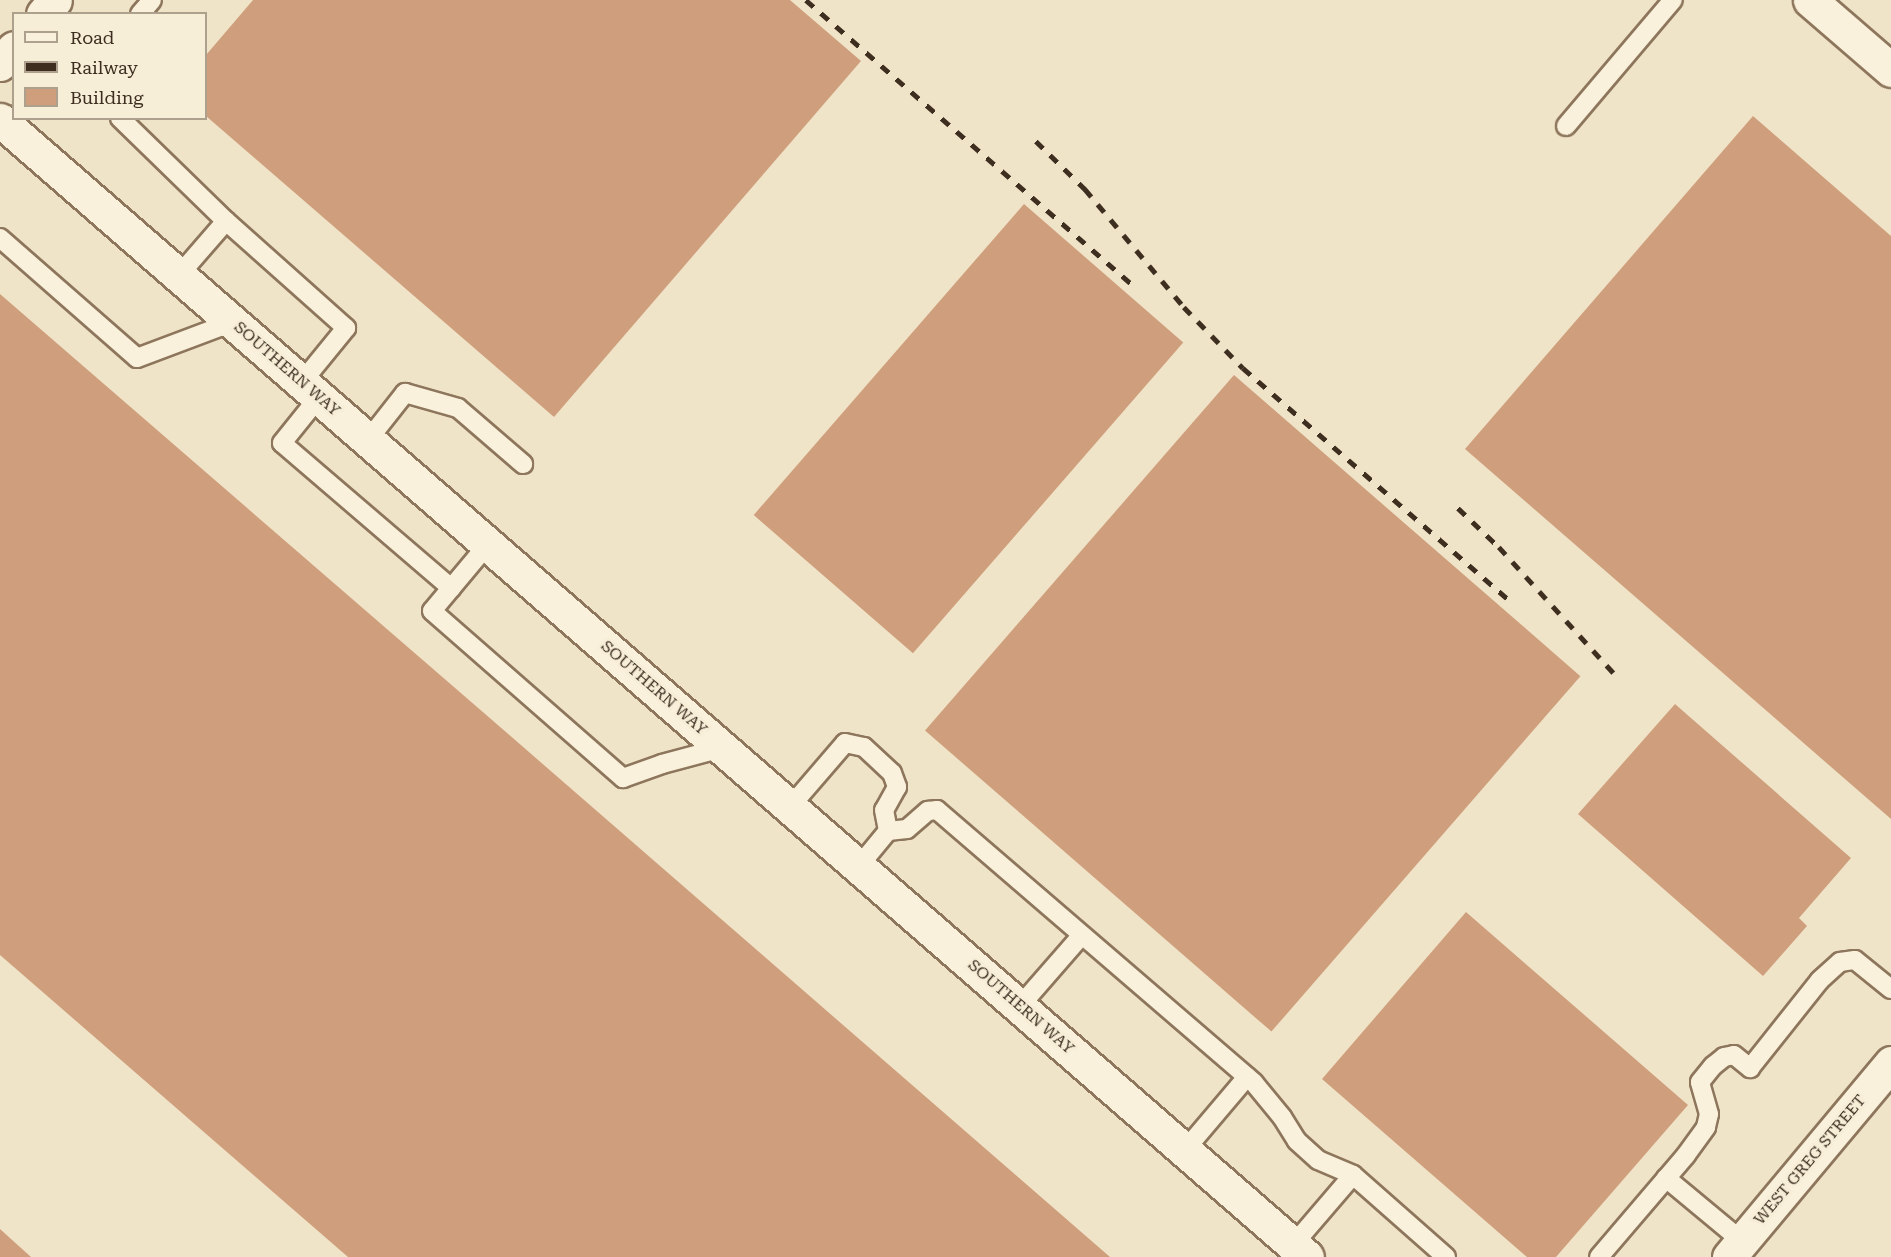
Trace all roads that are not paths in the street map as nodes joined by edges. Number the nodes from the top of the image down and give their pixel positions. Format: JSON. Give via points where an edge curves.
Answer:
{"nodes":[{"id":1,"x":54,"y":0,"type":"edge"},
{"id":2,"x":152,"y":0,"type":"edge"},
{"id":3,"x":1673,"y":0,"type":"edge"},
{"id":4,"x":1810,"y":0,"type":"edge"},
{"id":5,"x":45,"y":12,"type":"edge"},
{"id":6,"x":142,"y":12,"type":"edge"},
{"id":7,"x":12,"y":50,"type":"edge"},
{"id":8,"x":0,"y":64,"type":"edge"},
{"id":9,"x":1891,"y":70,"type":"edge"},
{"id":10,"x":0,"y":120,"type":"edge"},
{"id":11,"x":122,"y":120,"type":"edge"},
{"id":12,"x":1566,"y":126,"type":"dead end"},
{"id":13,"x":226,"y":221,"type":"junction"},
{"id":14,"x":0,"y":238,"type":"edge"},
{"id":15,"x":179,"y":275,"type":"junction"},
{"id":16,"x":233,"y":322,"type":"junction"},
{"id":17,"x":311,"y":389,"type":"junction"},
{"id":18,"x":369,"y":440,"type":"junction"},
{"id":19,"x":523,"y":464,"type":"dead end"},
{"id":20,"x":488,"y":544,"type":"junction"},
{"id":21,"x":451,"y":588,"type":"junction"},
{"id":22,"x":722,"y":748,"type":"junction"},
{"id":23,"x":790,"y":807,"type":"junction"},
{"id":24,"x":888,"y":831,"type":"junction"},
{"id":25,"x":859,"y":866,"type":"junction"},
{"id":26,"x":1082,"y":934,"type":"junction"},
{"id":27,"x":1891,"y":989,"type":"edge"},
{"id":28,"x":1020,"y":1006,"type":"junction"},
{"id":29,"x":1891,"y":1063,"type":"edge"},
{"id":30,"x":1247,"y":1077,"type":"junction"},
{"id":31,"x":1185,"y":1150,"type":"junction"},
{"id":32,"x":1353,"y":1175,"type":"junction"},
{"id":33,"x":1666,"y":1178,"type":"junction"},
{"id":34,"x":1736,"y":1249,"type":"edge"},
{"id":35,"x":1300,"y":1251,"type":"edge"},
{"id":36,"x":1446,"y":1257,"type":"edge"},
{"id":37,"x":1599,"y":1257,"type":"edge"}],
"edges":[{"from":1,"to":5,"type":"street"},
{"from":2,"to":6,"type":"lane"},
{"from":3,"to":12,"type":"lane"},
{"from":4,"to":9,"type":"street"},
{"from":7,"to":8,"type":"street"},
{"from":10,"to":15,"type":"street","name":"SOUTHERN WAY"},
{"from":11,"to":13,"type":"lane"},
{"from":13,"to":15,"type":"lane"},
{"from":13,"to":17,"type":"lane","via":[[346,328]]},
{"from":14,"to":16,"type":"lane","via":[[137,358]]},
{"from":15,"to":16,"type":"street","name":"SOUTHERN WAY"},
{"from":16,"to":17,"type":"street","name":"SOUTHERN WAY"},
{"from":17,"to":18,"type":"street","name":"SOUTHERN WAY"},
{"from":17,"to":21,"type":"lane","via":[[282,443]]},
{"from":18,"to":19,"type":"lane","via":[[405,393],[458,408]]},
{"from":18,"to":20,"type":"street","name":"SOUTHERN WAY"},
{"from":20,"to":21,"type":"lane"},
{"from":20,"to":22,"type":"street","name":"SOUTHERN WAY"},
{"from":21,"to":22,"type":"lane","via":[[432,610],[623,778]]},
{"from":22,"to":23,"type":"street","name":"SOUTHERN WAY"},
{"from":23,"to":24,"type":"lane","via":[[845,743],[864,747],[892,773],[897,787],[884,810]]},
{"from":23,"to":25,"type":"street","name":"SOUTHERN WAY"},
{"from":24,"to":25,"type":"lane"},
{"from":24,"to":26,"type":"lane","via":[[907,829],[928,811],[938,810]]},
{"from":25,"to":28,"type":"street","name":"SOUTHERN WAY"},
{"from":26,"to":28,"type":"lane"},
{"from":26,"to":30,"type":"lane"},
{"from":27,"to":33,"type":"lane","via":[[1855,960],[1840,962],[1820,980],[1750,1068],[1734,1055],[1724,1057],[1700,1082],[1708,1114],[1706,1127]]},
{"from":28,"to":31,"type":"street","name":"SOUTHERN WAY"},
{"from":29,"to":34,"type":"street","name":"WEST GREG STREET"},
{"from":30,"to":31,"type":"lane"},
{"from":30,"to":32,"type":"lane","via":[[1297,1141],[1318,1160]]},
{"from":31,"to":35,"type":"street","name":"SOUTHERN WAY"},
{"from":32,"to":35,"type":"lane"},
{"from":32,"to":36,"type":"lane"},
{"from":33,"to":34,"type":"lane"},
{"from":33,"to":37,"type":"lane"}]}
